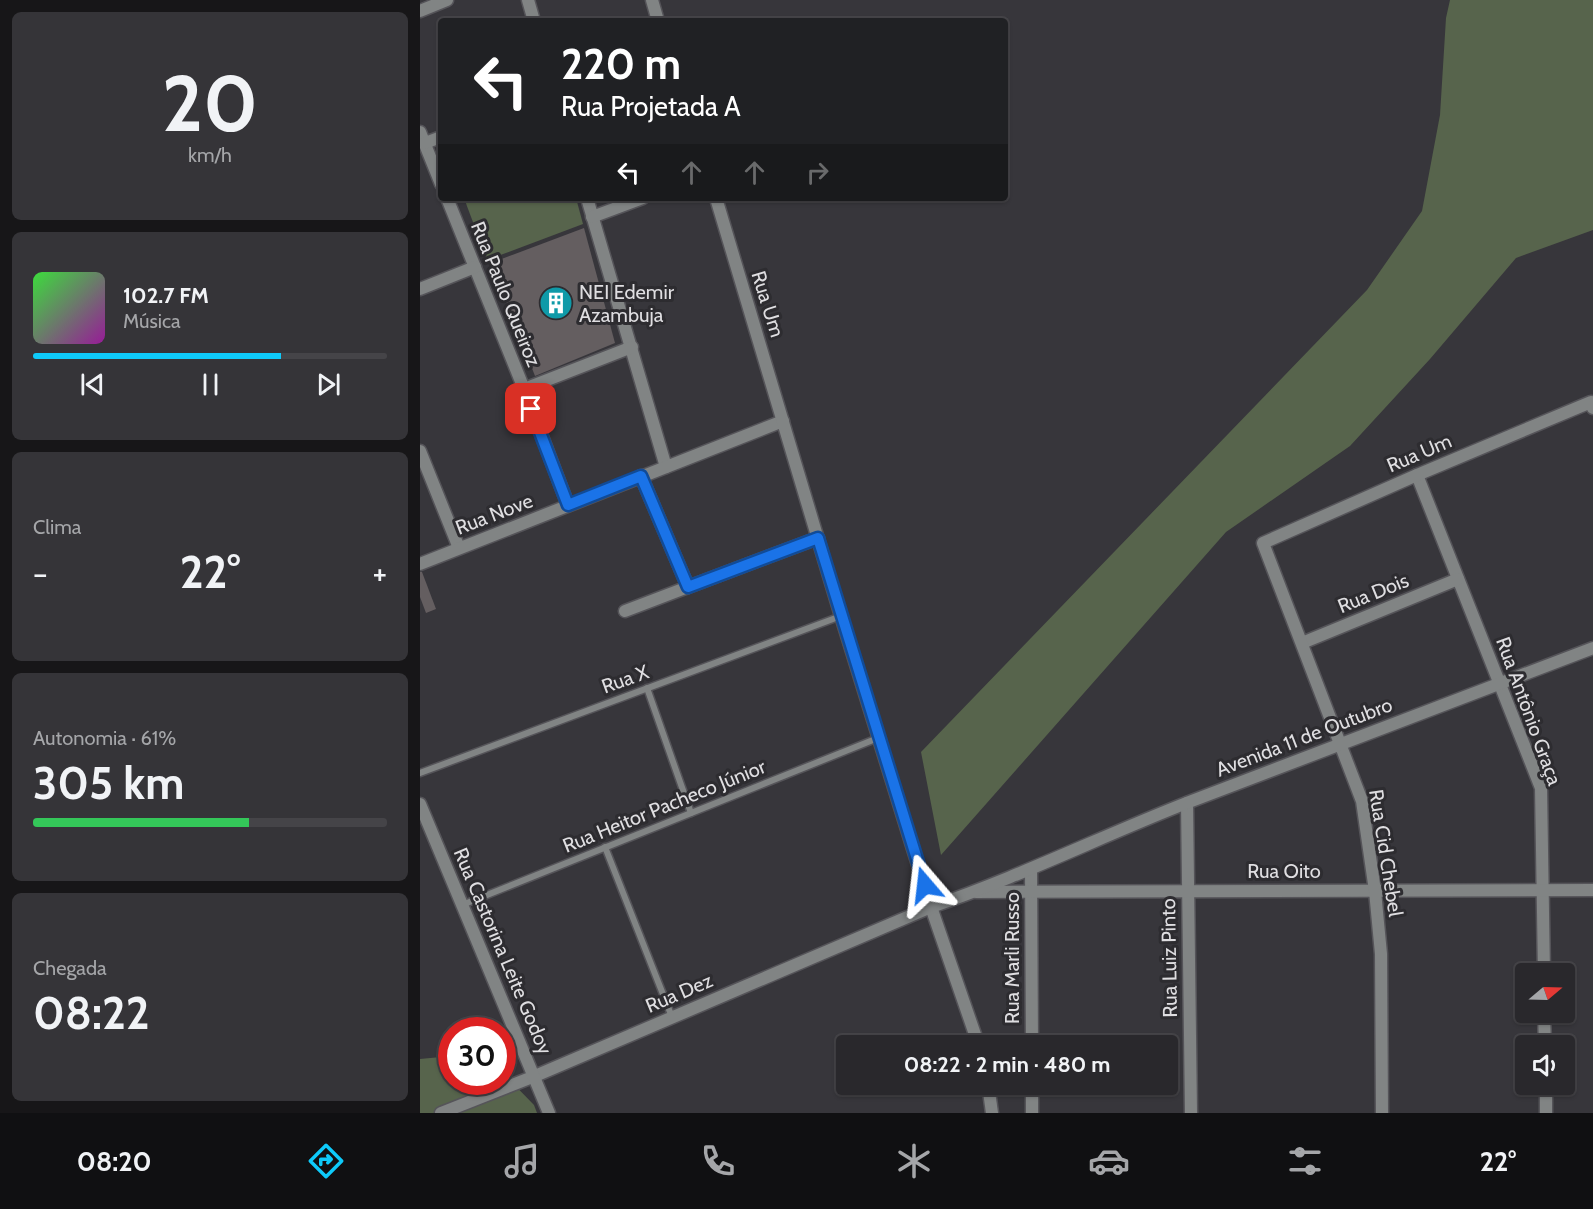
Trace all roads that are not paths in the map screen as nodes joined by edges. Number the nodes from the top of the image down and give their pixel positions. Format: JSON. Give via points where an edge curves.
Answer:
{"nodes":[{"id":1,"x":447,"y":0,"type":"edge"},
{"id":2,"x":528,"y":0,"type":"edge"},
{"id":3,"x":652,"y":0,"type":"edge"},
{"id":4,"x":420,"y":11,"type":"edge"},
{"id":5,"x":533,"y":18,"type":"edge"},
{"id":6,"x":657,"y":18,"type":"edge"},
{"id":7,"x":438,"y":137,"type":"edge"},
{"id":8,"x":422,"y":138,"type":"edge"},
{"id":9,"x":438,"y":177,"type":"edge"},
{"id":10,"x":448,"y":201,"type":"edge"},
{"id":11,"x":588,"y":201,"type":"edge"},
{"id":12,"x":636,"y":201,"type":"edge"},
{"id":13,"x":717,"y":201,"type":"edge"},
{"id":14,"x":592,"y":217,"type":"junction"},
{"id":15,"x":475,"y":267,"type":"junction"},
{"id":16,"x":420,"y":289,"type":"edge"},
{"id":17,"x":632,"y":347,"type":"junction"},
{"id":18,"x":524,"y":389,"type":"junction"},
{"id":19,"x":1592,"y":405,"type":"edge"},
{"id":20,"x":783,"y":421,"type":"junction"},
{"id":21,"x":420,"y":451,"type":"edge"},
{"id":22,"x":666,"y":466,"type":"junction"},
{"id":23,"x":1417,"y":475,"type":"junction"},
{"id":24,"x":641,"y":476,"type":"junction"},
{"id":25,"x":568,"y":505,"type":"junction"},
{"id":26,"x":818,"y":538,"type":"junction"},
{"id":27,"x":1263,"y":543,"type":"joint"},
{"id":28,"x":459,"y":548,"type":"junction"},
{"id":29,"x":420,"y":564,"type":"edge"},
{"id":30,"x":1458,"y":579,"type":"junction"},
{"id":31,"x":688,"y":587,"type":"junction"},
{"id":32,"x":625,"y":611,"type":"dead end"},
{"id":33,"x":841,"y":616,"type":"junction"},
{"id":34,"x":1302,"y":643,"type":"junction"},
{"id":35,"x":1593,"y":648,"type":"edge"},
{"id":36,"x":1500,"y":684,"type":"junction"},
{"id":37,"x":647,"y":688,"type":"junction"},
{"id":38,"x":879,"y":738,"type":"junction"},
{"id":39,"x":1341,"y":744,"type":"junction"},
{"id":40,"x":420,"y":773,"type":"edge"},
{"id":41,"x":1186,"y":803,"type":"junction"},
{"id":42,"x":420,"y":804,"type":"edge"},
{"id":43,"x":691,"y":813,"type":"junction"},
{"id":44,"x":605,"y":848,"type":"junction"},
{"id":45,"x":1031,"y":869,"type":"junction"},
{"id":46,"x":1542,"y":890,"type":"junction"},
{"id":47,"x":1593,"y":890,"type":"edge"},
{"id":48,"x":1031,"y":891,"type":"junction"},
{"id":49,"x":1188,"y":891,"type":"junction"},
{"id":50,"x":1375,"y":891,"type":"junction"},
{"id":51,"x":976,"y":892,"type":"junction"},
{"id":52,"x":462,"y":905,"type":"junction"},
{"id":53,"x":931,"y":907,"type":"junction"},
{"id":54,"x":1544,"y":963,"type":"edge"},
{"id":55,"x":672,"y":1017,"type":"junction"},
{"id":56,"x":974,"y":1035,"type":"edge"},
{"id":57,"x":1032,"y":1035,"type":"edge"},
{"id":58,"x":535,"y":1076,"type":"junction"},
{"id":59,"x":990,"y":1095,"type":"edge"},
{"id":60,"x":1032,"y":1095,"type":"edge"},
{"id":61,"x":1546,"y":1095,"type":"edge"},
{"id":62,"x":441,"y":1113,"type":"edge"},
{"id":63,"x":549,"y":1113,"type":"edge"},
{"id":64,"x":992,"y":1113,"type":"edge"},
{"id":65,"x":1032,"y":1113,"type":"edge"},
{"id":66,"x":1191,"y":1113,"type":"edge"},
{"id":67,"x":1382,"y":1113,"type":"edge"},
{"id":68,"x":1546,"y":1113,"type":"edge"}],
"edges":[{"from":1,"to":4,"type":"street"},
{"from":2,"to":5,"type":"street"},
{"from":3,"to":6,"type":"street"},
{"from":7,"to":8,"type":"street"},
{"from":8,"to":9,"type":"street"},
{"from":10,"to":15,"type":"street","name":"Rua Paulo Queiroz"},
{"from":11,"to":14,"type":"street"},
{"from":12,"to":14,"type":"street"},
{"from":13,"to":20,"type":"street","name":"Rua Um"},
{"from":14,"to":17,"type":"street"},
{"from":15,"to":16,"type":"street"},
{"from":15,"to":18,"type":"street","name":"Rua Paulo Queiroz"},
{"from":17,"to":18,"type":"street"},
{"from":17,"to":22,"type":"street"},
{"from":18,"to":25,"type":"street","name":"Rua Paulo Queiroz"},
{"from":19,"to":23,"type":"street","name":"Rua Um"},
{"from":20,"to":22,"type":"street","name":"Rua Nove"},
{"from":20,"to":26,"type":"street","name":"Rua Um"},
{"from":21,"to":28,"type":"street"},
{"from":22,"to":24,"type":"street","name":"Rua Nove"},
{"from":23,"to":27,"type":"street","name":"Rua Um"},
{"from":23,"to":30,"type":"street","name":"Rua Antônio Graça"},
{"from":24,"to":25,"type":"street","name":"Rua Nove"},
{"from":24,"to":31,"type":"street"},
{"from":25,"to":28,"type":"street","name":"Rua Nove"},
{"from":26,"to":31,"type":"street"},
{"from":26,"to":33,"type":"street","name":"Rua Um"},
{"from":27,"to":34,"type":"street","name":"Rua Cid Chebel"},
{"from":28,"to":29,"type":"street","name":"Rua Nove"},
{"from":30,"to":34,"type":"street","name":"Rua Dois"},
{"from":30,"to":36,"type":"street","name":"Rua Antônio Graça"},
{"from":31,"to":32,"type":"street"},
{"from":33,"to":37,"type":"lane","name":"Rua X"},
{"from":33,"to":38,"type":"street","name":"Rua Um"},
{"from":34,"to":39,"type":"street","name":"Rua Cid Chebel"},
{"from":35,"to":36,"type":"street","name":"Avenida 11 de Outubro"},
{"from":36,"to":39,"type":"street","name":"Avenida 11 de Outubro"},
{"from":36,"to":46,"type":"street","name":"Rua Antônio Graça","via":[[1541,788]]},
{"from":37,"to":40,"type":"lane","name":"Rua X"},
{"from":37,"to":43,"type":"lane"},
{"from":38,"to":43,"type":"lane","name":"Rua Heitor Pacheco Júnior"},
{"from":38,"to":53,"type":"street","name":"Rua Um"},
{"from":39,"to":41,"type":"street","name":"Avenida 11 de Outubro"},
{"from":39,"to":50,"type":"street","name":"Rua Cid Chebel","via":[[1362,801]]},
{"from":41,"to":45,"type":"street","name":"Avenida 11 de Outubro"},
{"from":41,"to":49,"type":"street","name":"Rua Luiz Pinto"},
{"from":42,"to":52,"type":"street","name":"Rua Castorina Leite Godoy"},
{"from":43,"to":44,"type":"lane","name":"Rua Heitor Pacheco Júnior"},
{"from":44,"to":52,"type":"lane","name":"Rua Heitor Pacheco Júnior"},
{"from":44,"to":55,"type":"lane"},
{"from":45,"to":48,"type":"street","name":"Rua Marli Russo"},
{"from":45,"to":51,"type":"street","name":"Avenida 11 de Outubro"},
{"from":46,"to":47,"type":"street","name":"Rua Oito"},
{"from":46,"to":50,"type":"street","name":"Rua Oito"},
{"from":46,"to":54,"type":"street","name":"Rua Antônio Graça"},
{"from":48,"to":49,"type":"street","name":"Rua Oito"},
{"from":48,"to":51,"type":"street","name":"Rua Oito"},
{"from":48,"to":57,"type":"street","name":"Rua Marli Russo"},
{"from":49,"to":50,"type":"street","name":"Rua Oito"},
{"from":49,"to":66,"type":"street","name":"Rua Luiz Pinto"},
{"from":50,"to":67,"type":"street","name":"Rua Cid Chebel","via":[[1380,954]]},
{"from":51,"to":53,"type":"street","name":"Rua Dez"},
{"from":52,"to":58,"type":"street","name":"Rua Castorina Leite Godoy"},
{"from":53,"to":55,"type":"street","name":"Rua Dez"},
{"from":53,"to":56,"type":"street","name":"Rua Um"},
{"from":55,"to":58,"type":"street","name":"Rua Dez"},
{"from":58,"to":62,"type":"street","name":"Rua Dez"},
{"from":58,"to":63,"type":"street","name":"Rua Castorina Leite Godoy"},
{"from":59,"to":64,"type":"street"},
{"from":60,"to":65,"type":"street"},
{"from":61,"to":68,"type":"street"}]}
